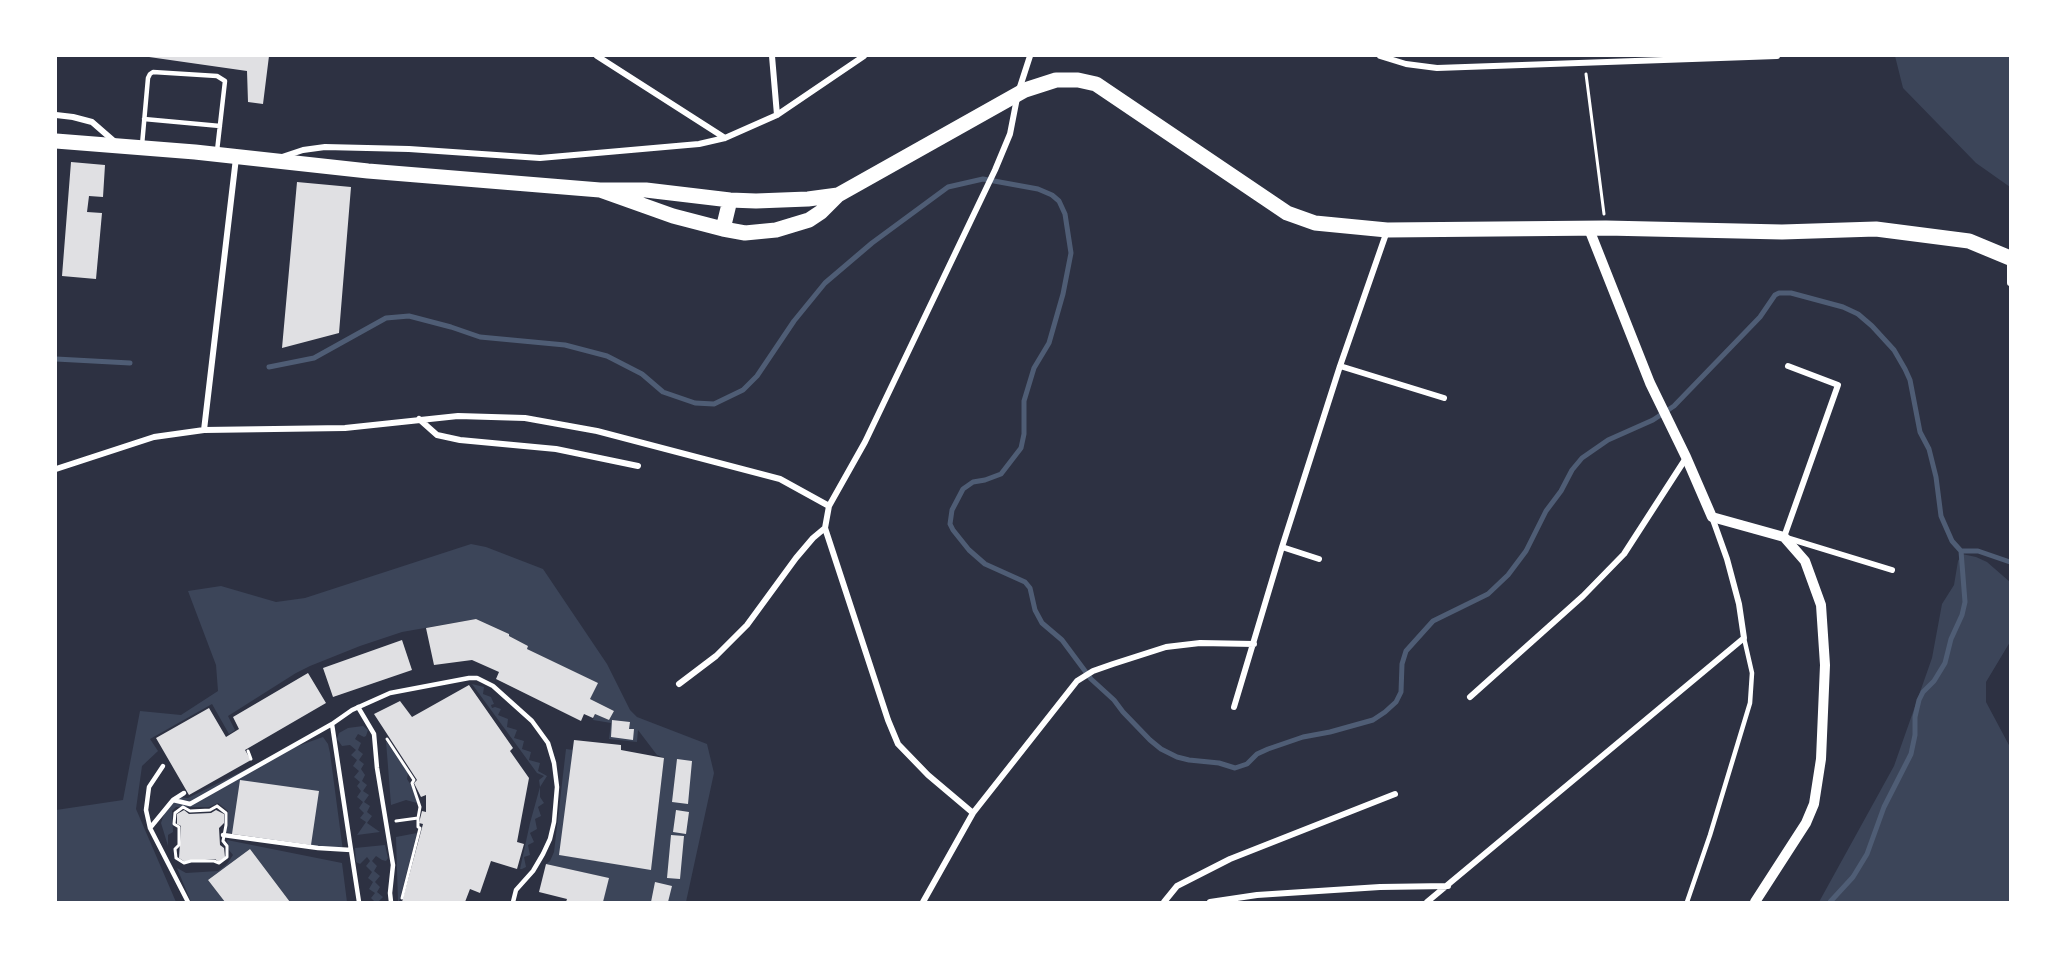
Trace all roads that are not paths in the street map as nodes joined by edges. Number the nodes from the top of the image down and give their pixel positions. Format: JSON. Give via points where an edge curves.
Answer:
{"nodes":[{"id":1,"x":597,"y":56,"type":"edge"},
{"id":2,"x":772,"y":56,"type":"edge"},
{"id":3,"x":864,"y":56,"type":"edge"},
{"id":4,"x":1030,"y":56,"type":"edge"},
{"id":5,"x":1380,"y":56,"type":"edge"},
{"id":6,"x":1777,"y":56,"type":"edge"},
{"id":7,"x":1018,"y":93,"type":"junction"},
{"id":8,"x":56,"y":115,"type":"edge"},
{"id":9,"x":777,"y":115,"type":"junction"},
{"id":10,"x":144,"y":119,"type":"junction"},
{"id":11,"x":220,"y":126,"type":"junction"},
{"id":12,"x":725,"y":138,"type":"junction"},
{"id":13,"x":56,"y":141,"type":"edge"},
{"id":14,"x":119,"y":146,"type":"junction"},
{"id":15,"x":142,"y":148,"type":"junction"},
{"id":16,"x":217,"y":155,"type":"junction"},
{"id":17,"x":236,"y":157,"type":"junction"},
{"id":18,"x":272,"y":160,"type":"junction"},
{"id":19,"x":600,"y":190,"type":"junction"},
{"id":20,"x":838,"y":195,"type":"junction"},
{"id":21,"x":730,"y":200,"type":"junction"},
{"id":22,"x":723,"y":229,"type":"junction"},
{"id":23,"x":1588,"y":229,"type":"junction"},
{"id":24,"x":1387,"y":230,"type":"junction"},
{"id":25,"x":2010,"y":258,"type":"edge"},
{"id":26,"x":2010,"y":283,"type":"edge"},
{"id":27,"x":1340,"y":366,"type":"junction"},
{"id":28,"x":1788,"y":366,"type":"dead end"},
{"id":29,"x":1444,"y":398,"type":"dead end"},
{"id":30,"x":418,"y":419,"type":"junction"},
{"id":31,"x":204,"y":430,"type":"junction"},
{"id":32,"x":1686,"y":457,"type":"junction"},
{"id":33,"x":638,"y":466,"type":"dead end"},
{"id":34,"x":56,"y":470,"type":"edge"},
{"id":35,"x":829,"y":506,"type":"junction"},
{"id":36,"x":1712,"y":517,"type":"junction"},
{"id":37,"x":825,"y":528,"type":"junction"},
{"id":38,"x":1784,"y":537,"type":"junction"},
{"id":39,"x":1282,"y":547,"type":"junction"},
{"id":40,"x":1319,"y":559,"type":"dead end"},
{"id":41,"x":1893,"y":570,"type":"dead end"},
{"id":42,"x":1744,"y":638,"type":"junction"},
{"id":43,"x":1254,"y":644,"type":"junction"},
{"id":44,"x":679,"y":684,"type":"dead end"},
{"id":45,"x":1470,"y":697,"type":"dead end"},
{"id":46,"x":358,"y":707,"type":"junction"},
{"id":47,"x":1234,"y":707,"type":"dead end"},
{"id":48,"x":332,"y":724,"type":"junction"},
{"id":49,"x":163,"y":766,"type":"dead end"},
{"id":50,"x":184,"y":793,"type":"dead end"},
{"id":51,"x":1395,"y":794,"type":"dead end"},
{"id":52,"x":173,"y":800,"type":"junction"},
{"id":53,"x":973,"y":813,"type":"junction"},
{"id":54,"x":150,"y":828,"type":"junction"},
{"id":55,"x":223,"y":835,"type":"road end"},
{"id":56,"x":351,"y":850,"type":"junction"},
{"id":57,"x":1448,"y":886,"type":"junction"},
{"id":58,"x":188,"y":903,"type":"edge"},
{"id":59,"x":359,"y":903,"type":"edge"},
{"id":60,"x":392,"y":903,"type":"edge"},
{"id":61,"x":513,"y":903,"type":"edge"},
{"id":62,"x":923,"y":903,"type":"edge"},
{"id":63,"x":1164,"y":903,"type":"edge"},
{"id":64,"x":1210,"y":903,"type":"edge"},
{"id":65,"x":1427,"y":903,"type":"edge"},
{"id":66,"x":1687,"y":903,"type":"edge"},
{"id":67,"x":1755,"y":903,"type":"edge"}],
"edges":[{"from":1,"to":12,"type":"street"},
{"from":2,"to":9,"type":"street"},
{"from":3,"to":9,"type":"street"},
{"from":4,"to":7,"type":"street"},
{"from":5,"to":6,"type":"street","via":[[1437,68]]},
{"from":7,"to":20,"type":"highway"},
{"from":7,"to":24,"type":"highway","via":[[1056,80],[1096,84],[1287,213],[1315,223]]},
{"from":7,"to":35,"type":"street","via":[[1010,134],[988,187],[865,442]]},
{"from":8,"to":14,"type":"street","via":[[92,122]]},
{"from":9,"to":12,"type":"street"},
{"from":10,"to":11,"type":"lane"},
{"from":10,"to":11,"type":"lane","via":[[148,78],[153,72],[218,76],[225,81]]},
{"from":10,"to":15,"type":"lane"},
{"from":11,"to":16,"type":"lane"},
{"from":12,"to":18,"type":"street","via":[[699,144],[540,158],[325,147]]},
{"from":13,"to":14,"type":"highway"},
{"from":14,"to":15,"type":"highway"},
{"from":15,"to":16,"type":"highway"},
{"from":16,"to":17,"type":"highway"},
{"from":17,"to":18,"type":"highway"},
{"from":17,"to":31,"type":"street"},
{"from":18,"to":19,"type":"highway"},
{"from":19,"to":21,"type":"highway","via":[[646,190]]},
{"from":19,"to":22,"type":"highway"},
{"from":20,"to":21,"type":"highway"},
{"from":20,"to":22,"type":"highway","via":[[809,220],[776,230],[746,233]]},
{"from":21,"to":22,"type":"highway"},
{"from":23,"to":24,"type":"highway"},
{"from":23,"to":25,"type":"highway","via":[[1876,229],[1969,241]]},
{"from":23,"to":32,"type":"street","via":[[1658,400]]},
{"from":24,"to":27,"type":"street"},
{"from":25,"to":26,"type":"street"},
{"from":27,"to":29,"type":"street"},
{"from":27,"to":39,"type":"street"},
{"from":28,"to":38,"type":"street","via":[[1838,385]]},
{"from":30,"to":31,"type":"street","via":[[345,428]]},
{"from":30,"to":33,"type":"street","via":[[437,435],[460,440],[556,449]]},
{"from":30,"to":35,"type":"street","via":[[525,418],[597,431],[780,479]]},
{"from":31,"to":34,"type":"street","via":[[154,437]]},
{"from":32,"to":36,"type":"street"},
{"from":32,"to":45,"type":"street","via":[[1624,554]]},
{"from":35,"to":37,"type":"street"},
{"from":36,"to":38,"type":"street"},
{"from":36,"to":42,"type":"street","via":[[1739,604]]},
{"from":37,"to":44,"type":"street","via":[[796,558],[747,625],[716,656]]},
{"from":37,"to":53,"type":"street","via":[[898,744]]},
{"from":38,"to":41,"type":"street"},
{"from":38,"to":67,"type":"street","via":[[1805,561],[1821,604],[1825,665],[1821,759],[1814,804],[1806,823]]},
{"from":39,"to":40,"type":"street"},
{"from":39,"to":43,"type":"street"},
{"from":42,"to":57,"type":"street"},
{"from":42,"to":66,"type":"lane","via":[[1752,673],[1750,703]]},
{"from":43,"to":47,"type":"street"},
{"from":43,"to":53,"type":"street","via":[[1166,648],[1093,671],[1077,681]]},
{"from":46,"to":48,"type":"lane"},
{"from":46,"to":60,"type":"lane","via":[[374,734],[393,865]]},
{"from":46,"to":61,"type":"lane","via":[[390,693],[477,678],[493,686],[532,721],[548,743],[554,764],[554,822],[543,854],[516,890]]},
{"from":48,"to":52,"type":"lane","via":[[190,804]]},
{"from":48,"to":56,"type":"lane"},
{"from":49,"to":54,"type":"lane","via":[[149,788],[146,810]]},
{"from":50,"to":52,"type":"lane"},
{"from":51,"to":63,"type":"street","via":[[1230,859],[1177,886]]},
{"from":52,"to":54,"type":"lane"},
{"from":53,"to":62,"type":"street"},
{"from":54,"to":58,"type":"lane"},
{"from":55,"to":56,"type":"lane"},
{"from":56,"to":59,"type":"lane"},
{"from":57,"to":64,"type":"street","via":[[1257,895]]},
{"from":57,"to":65,"type":"street"}]}
